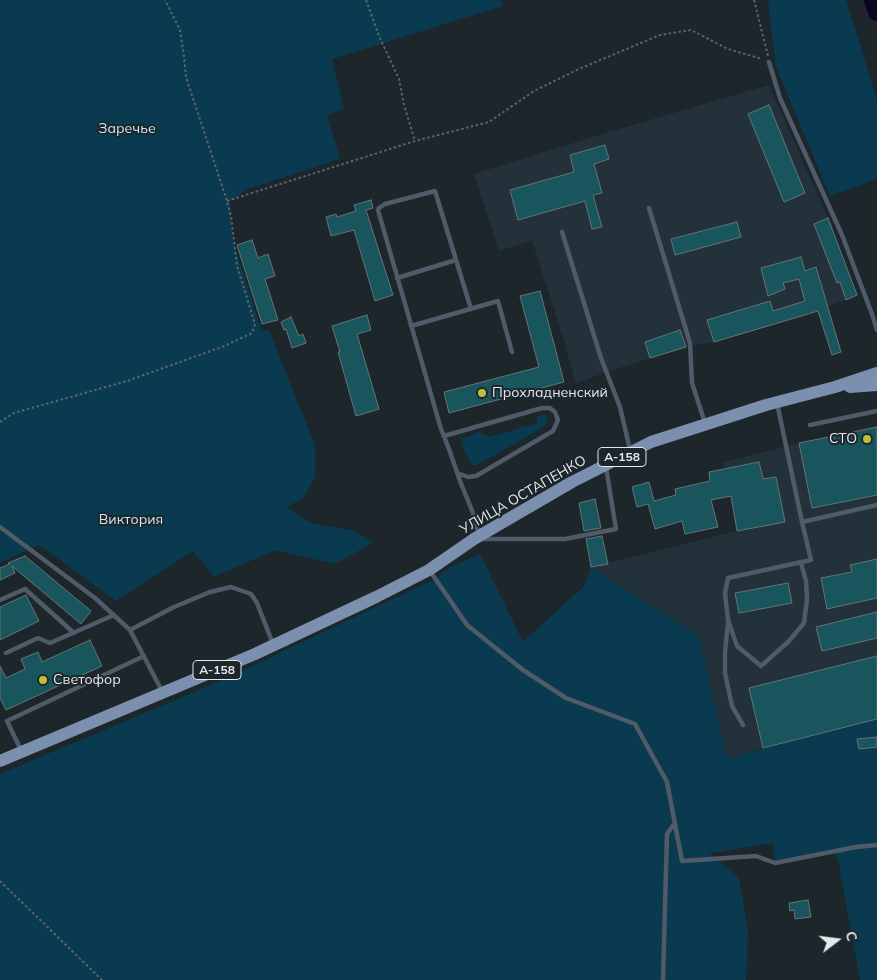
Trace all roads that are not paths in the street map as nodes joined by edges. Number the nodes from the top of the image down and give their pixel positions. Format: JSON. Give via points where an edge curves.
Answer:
{"nodes":[{"id":1,"x":770,"y":62,"type":"road end"},
{"id":2,"x":649,"y":208,"type":"dead end"},
{"id":3,"x":562,"y":232,"type":"dead end"},
{"id":4,"x":456,"y":260,"type":"junction"},
{"id":5,"x":397,"y":278,"type":"junction"},
{"id":6,"x":470,"y":309,"type":"junction"},
{"id":7,"x":411,"y":326,"type":"junction"},
{"id":8,"x":877,"y":330,"type":"edge"},
{"id":9,"x":512,"y":352,"type":"dead end"},
{"id":10,"x":877,"y":373,"type":"edge"},
{"id":11,"x":877,"y":385,"type":"edge"},
{"id":12,"x":835,"y":387,"type":"junction"},
{"id":13,"x":776,"y":402,"type":"junction"},
{"id":14,"x":877,"y":411,"type":"edge"},
{"id":15,"x":705,"y":424,"type":"junction"},
{"id":16,"x":810,"y":425,"type":"dead end"},
{"id":17,"x":444,"y":436,"type":"junction"},
{"id":18,"x":631,"y":452,"type":"junction"},
{"id":19,"x":606,"y":465,"type":"junction"},
{"id":20,"x":457,"y":473,"type":"junction"},
{"id":21,"x":877,"y":505,"type":"edge"},
{"id":22,"x":802,"y":522,"type":"junction"},
{"id":23,"x":0,"y":527,"type":"edge"},
{"id":24,"x":476,"y":537,"type":"junction"},
{"id":25,"x":801,"y":562,"type":"junction"},
{"id":26,"x":429,"y":570,"type":"junction"},
{"id":27,"x":0,"y":600,"type":"edge"},
{"id":28,"x":114,"y":615,"type":"junction"},
{"id":29,"x":728,"y":620,"type":"junction"},
{"id":30,"x":130,"y":630,"type":"junction"},
{"id":31,"x":74,"y":633,"type":"junction"},
{"id":32,"x":273,"y":646,"type":"junction"},
{"id":33,"x":6,"y":653,"type":"dead end"},
{"id":34,"x":144,"y":656,"type":"junction"},
{"id":35,"x":162,"y":693,"type":"junction"},
{"id":36,"x":743,"y":725,"type":"dead end"},
{"id":37,"x":22,"y":752,"type":"junction"},
{"id":38,"x":0,"y":761,"type":"edge"},
{"id":39,"x":674,"y":824,"type":"junction"},
{"id":40,"x":877,"y":845,"type":"edge"},
{"id":41,"x":663,"y":980,"type":"edge"}],
"edges":[{"from":1,"to":8,"type":"lane","via":[[780,98],[842,235]]},
{"from":2,"to":15,"type":"lane","via":[[690,343],[692,383]]},
{"from":3,"to":18,"type":"lane","via":[[601,358],[620,407]]},
{"from":4,"to":5,"type":"lane"},
{"from":4,"to":5,"type":"lane","via":[[435,190],[385,204],[378,210]]},
{"from":4,"to":6,"type":"lane"},
{"from":5,"to":7,"type":"lane"},
{"from":6,"to":7,"type":"lane"},
{"from":6,"to":9,"type":"lane","via":[[498,301]]},
{"from":7,"to":17,"type":"lane"},
{"from":10,"to":12,"type":"main road","name":"УЛИЦА ОСТАПЕНКО","number":"А-158"},
{"from":11,"to":12,"type":"main road","name":"УЛИЦА ОСТАПЕНКО","number":"А-158"},
{"from":12,"to":13,"type":"main road","name":"УЛИЦА ОСТАПЕНКО","number":"А-158"},
{"from":13,"to":15,"type":"main road","name":"УЛИЦА ОСТАПЕНКО","number":"А-158"},
{"from":13,"to":22,"type":"lane"},
{"from":14,"to":16,"type":"lane"},
{"from":15,"to":18,"type":"main road","name":"УЛИЦА ОСТАПЕНКО","number":"А-158"},
{"from":17,"to":20,"type":"lane"},
{"from":17,"to":20,"type":"lane","via":[[542,408],[550,408],[558,420],[554,431],[476,476]]},
{"from":18,"to":19,"type":"main road","name":"УЛИЦА ОСТАПЕНКО","number":"А-158"},
{"from":19,"to":24,"type":"main road","name":"УЛИЦА ОСТАПЕНКО","number":"А-158"},
{"from":19,"to":24,"type":"lane","via":[[616,529],[565,539]]},
{"from":20,"to":24,"type":"lane","via":[[473,513]]},
{"from":21,"to":22,"type":"lane"},
{"from":22,"to":25,"type":"lane","via":[[811,560]]},
{"from":23,"to":28,"type":"lane"},
{"from":24,"to":26,"type":"main road","name":"УЛИЦА ОСТАПЕНКО","number":"А-158"},
{"from":25,"to":29,"type":"lane","via":[[728,578],[725,592]]},
{"from":25,"to":29,"type":"lane","via":[[807,599],[804,623],[761,666],[738,646]]},
{"from":26,"to":32,"type":"main road","number":"А-158"},
{"from":26,"to":39,"type":"lane","via":[[466,625],[523,670],[566,698],[635,724],[667,782]]},
{"from":27,"to":31,"type":"lane","via":[[25,589]]},
{"from":28,"to":30,"type":"lane"},
{"from":28,"to":31,"type":"lane"},
{"from":29,"to":36,"type":"lane","via":[[725,673],[732,706]]},
{"from":30,"to":32,"type":"lane","via":[[174,607],[231,587],[251,594]]},
{"from":30,"to":34,"type":"lane"},
{"from":31,"to":33,"type":"lane","via":[[50,643],[38,638]]},
{"from":32,"to":35,"type":"main road","number":"А-158"},
{"from":34,"to":35,"type":"lane"},
{"from":34,"to":37,"type":"lane","via":[[7,721]]},
{"from":35,"to":37,"type":"main road","number":"А-158"},
{"from":37,"to":38,"type":"main road","number":"А-158"},
{"from":39,"to":40,"type":"lane","via":[[682,861],[756,856],[775,864]]},
{"from":39,"to":41,"type":"lane","via":[[667,834]]}]}
